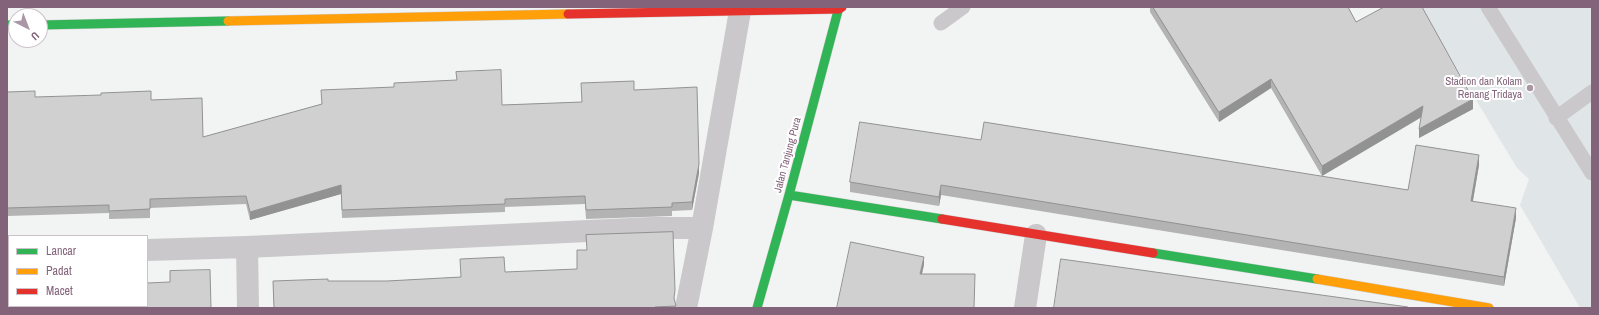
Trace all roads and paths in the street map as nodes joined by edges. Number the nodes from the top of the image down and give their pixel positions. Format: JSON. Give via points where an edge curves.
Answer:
{"nodes":[{"id":1,"x":963,"y":7,"type":"edge"},
{"id":2,"x":1488,"y":7,"type":"edge"},
{"id":3,"x":840,"y":8,"type":"edge"},
{"id":4,"x":685,"y":10,"type":"edge"},
{"id":5,"x":740,"y":11,"type":"junction"},
{"id":6,"x":457,"y":12,"type":"edge"},
{"id":7,"x":262,"y":14,"type":"edge"},
{"id":8,"x":941,"y":23,"type":"dead end"},
{"id":9,"x":48,"y":25,"type":"edge"},
{"id":10,"x":1592,"y":92,"type":"edge"},
{"id":11,"x":1556,"y":118,"type":"junction"},
{"id":12,"x":1592,"y":173,"type":"edge"},
{"id":13,"x":789,"y":195,"type":"junction"},
{"id":14,"x":702,"y":228,"type":"junction"},
{"id":15,"x":1036,"y":234,"type":"junction"},
{"id":16,"x":247,"y":247,"type":"junction"},
{"id":17,"x":148,"y":250,"type":"edge"},
{"id":18,"x":1445,"y":304,"type":"edge"},
{"id":19,"x":248,"y":308,"type":"edge"},
{"id":20,"x":686,"y":308,"type":"edge"},
{"id":21,"x":757,"y":308,"type":"edge"},
{"id":22,"x":1025,"y":308,"type":"edge"},
{"id":23,"x":1489,"y":308,"type":"edge"}],
"edges":[{"from":1,"to":8,"type":"lane"},
{"from":2,"to":11,"type":"lane"},
{"from":3,"to":5,"type":"street"},
{"from":3,"to":13,"type":"street","name":"Jalan Tanjung Pura"},
{"from":4,"to":5,"type":"street"},
{"from":4,"to":6,"type":"street"},
{"from":5,"to":14,"type":"street"},
{"from":6,"to":7,"type":"street"},
{"from":7,"to":9,"type":"street"},
{"from":10,"to":11,"type":"lane"},
{"from":11,"to":12,"type":"lane"},
{"from":13,"to":15,"type":"street"},
{"from":13,"to":21,"type":"street","name":"Jalan Tanjung Pura"},
{"from":14,"to":16,"type":"street"},
{"from":14,"to":20,"type":"street"},
{"from":15,"to":18,"type":"street"},
{"from":15,"to":22,"type":"street"},
{"from":16,"to":17,"type":"street"},
{"from":16,"to":19,"type":"street"},
{"from":18,"to":23,"type":"street"}]}
